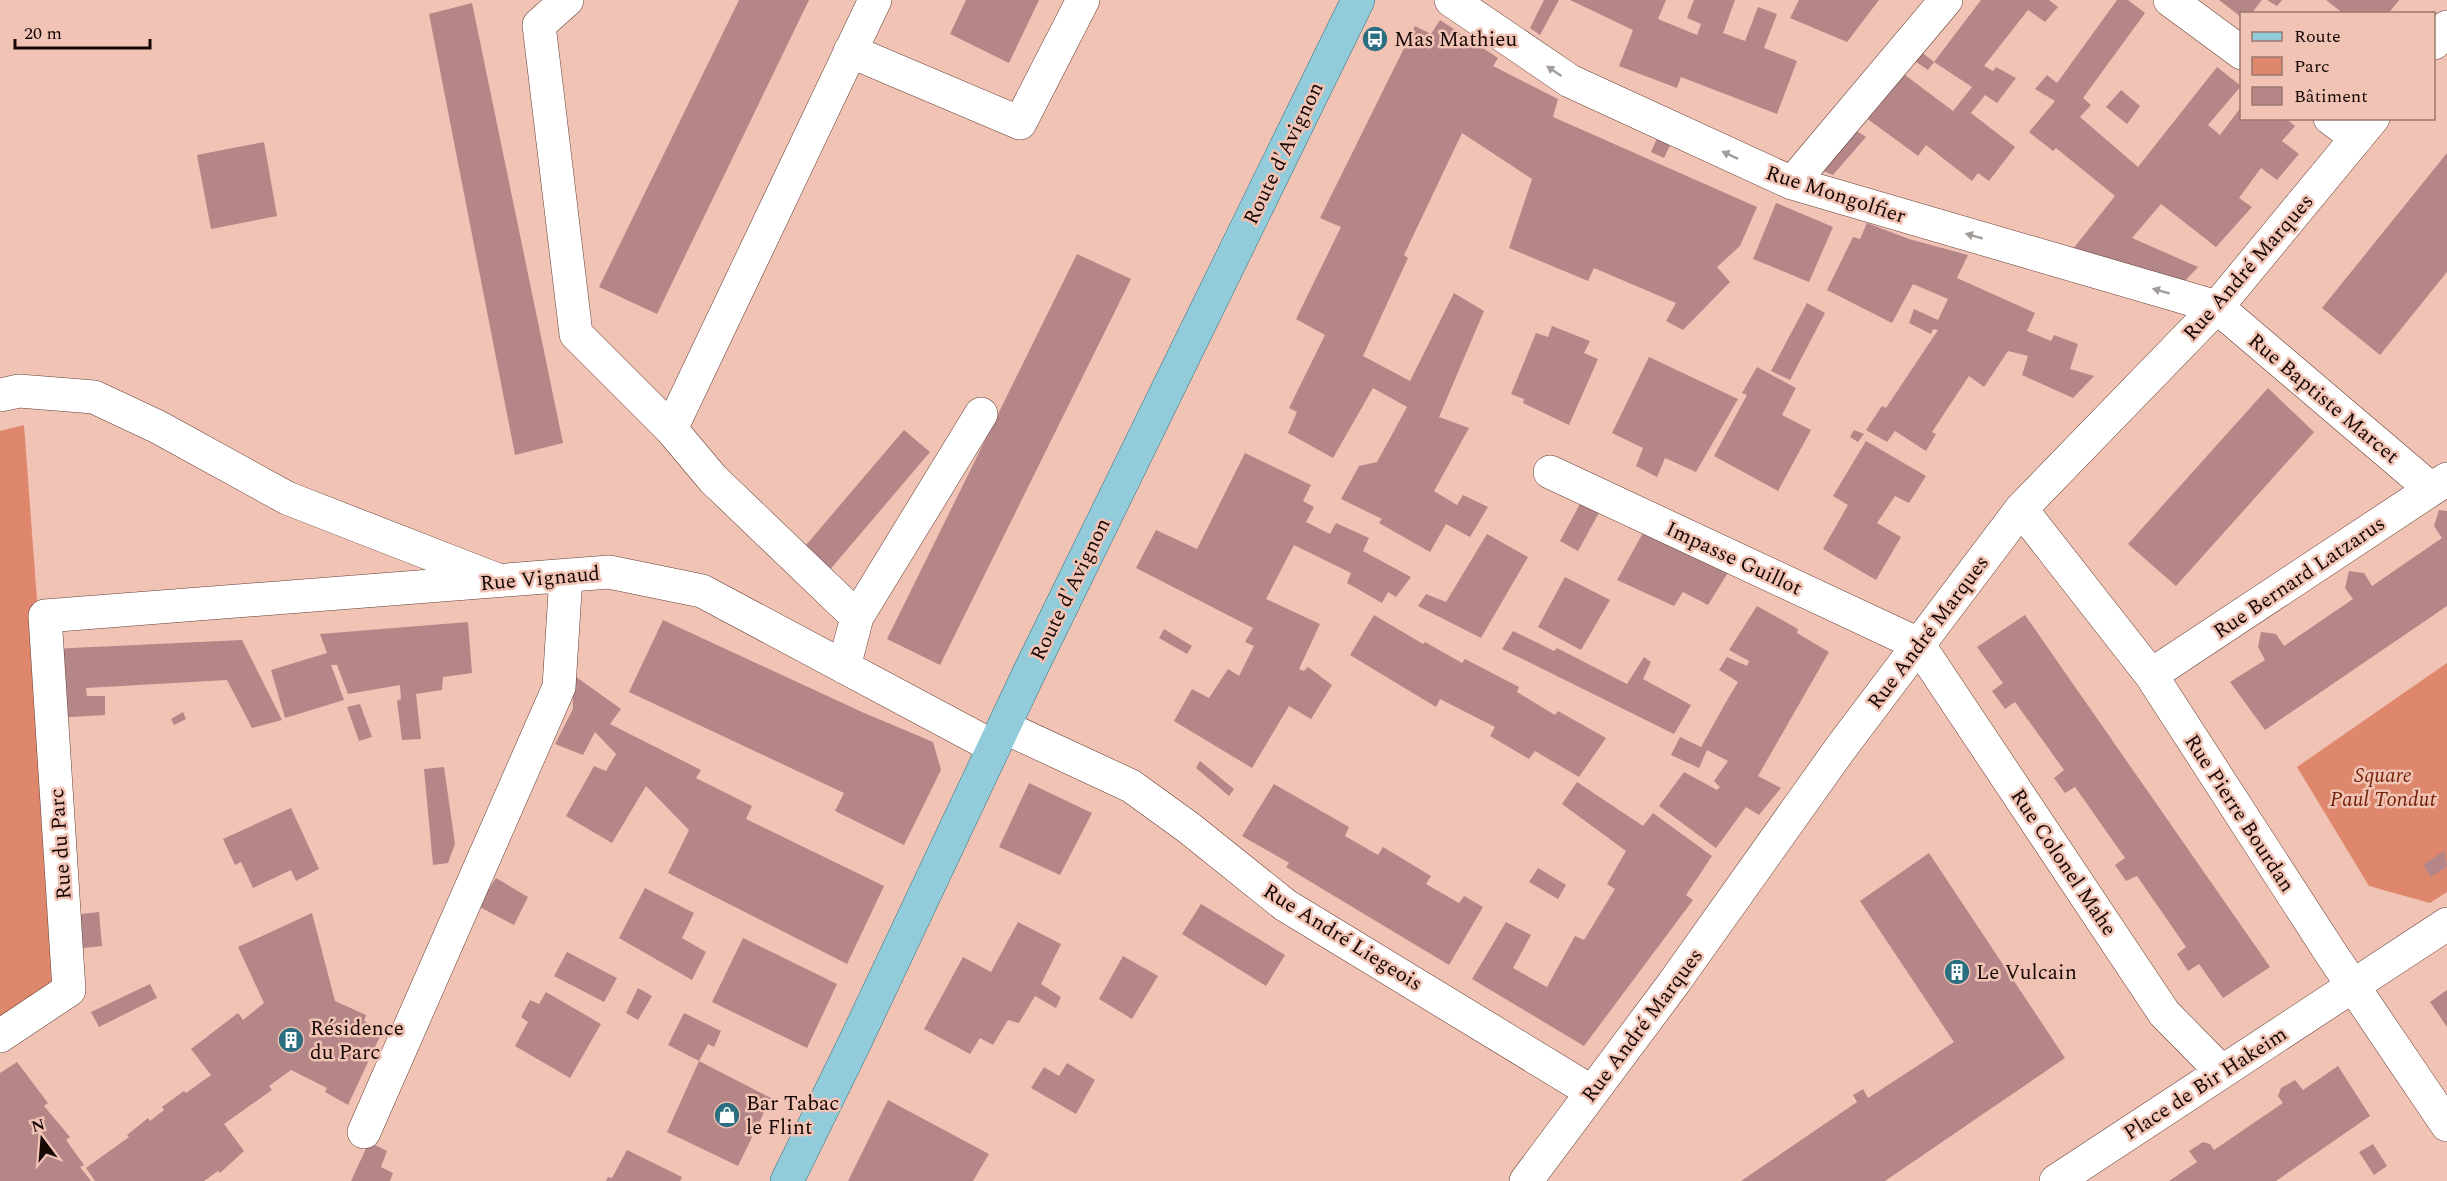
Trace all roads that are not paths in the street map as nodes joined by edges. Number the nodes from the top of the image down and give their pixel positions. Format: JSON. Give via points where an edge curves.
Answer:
{"nodes":[{"id":1,"x":567,"y":0,"type":"edge"},
{"id":2,"x":875,"y":0,"type":"edge"},
{"id":3,"x":1083,"y":0,"type":"edge"},
{"id":4,"x":1358,"y":0,"type":"edge"},
{"id":5,"x":1451,"y":0,"type":"edge"},
{"id":6,"x":1946,"y":0,"type":"edge"},
{"id":7,"x":2170,"y":0,"type":"edge"},
{"id":8,"x":2447,"y":27,"type":"edge"},
{"id":9,"x":2435,"y":41,"type":"edge"},
{"id":10,"x":850,"y":51,"type":"junction"},
{"id":11,"x":2240,"y":52,"type":"edge"},
{"id":12,"x":2337,"y":120,"type":"edge"},
{"id":13,"x":2365,"y":128,"type":"edge"},
{"id":14,"x":1792,"y":183,"type":"junction"},
{"id":15,"x":2217,"y":307,"type":"junction"},
{"id":16,"x":0,"y":395,"type":"edge"},
{"id":17,"x":981,"y":414,"type":"dead end"},
{"id":18,"x":671,"y":429,"type":"junction"},
{"id":19,"x":1550,"y":472,"type":"dead end"},
{"id":20,"x":2439,"y":484,"type":"edge"},
{"id":21,"x":2021,"y":509,"type":"junction"},
{"id":22,"x":566,"y":576,"type":"junction"},
{"id":23,"x":503,"y":582,"type":"junction"},
{"id":24,"x":45,"y":616,"type":"joint"},
{"id":25,"x":857,"y":617,"type":"junction"},
{"id":26,"x":1918,"y":644,"type":"junction"},
{"id":27,"x":844,"y":667,"type":"junction"},
{"id":28,"x":2151,"y":675,"type":"junction"},
{"id":29,"x":999,"y":737,"type":"junction"},
{"id":30,"x":2447,"y":924,"type":"edge"},
{"id":31,"x":2354,"y":985,"type":"junction"},
{"id":32,"x":0,"y":1036,"type":"edge"},
{"id":33,"x":2221,"y":1071,"type":"junction"},
{"id":34,"x":1592,"y":1092,"type":"junction"},
{"id":35,"x":2447,"y":1125,"type":"edge"},
{"id":36,"x":364,"y":1132,"type":"dead end"},
{"id":37,"x":787,"y":1181,"type":"edge"},
{"id":38,"x":1526,"y":1181,"type":"edge"},
{"id":39,"x":2056,"y":1181,"type":"edge"}],
"edges":[{"from":1,"to":18,"type":"street","via":[[539,26],[576,334]]},
{"from":2,"to":10,"type":"street"},
{"from":3,"to":10,"type":"street","via":[[1020,123]]},
{"from":4,"to":29,"type":"main road","name":"Route d'Avignon"},
{"from":14,"to":5,"type":"street","name":"Rue Mongolfier","one_way":true,"via":[[1570,81]]},
{"from":6,"to":14,"type":"street"},
{"from":7,"to":11,"type":"street"},
{"from":8,"to":9,"type":"street"},
{"from":10,"to":18,"type":"street"},
{"from":12,"to":13,"type":"street"},
{"from":13,"to":15,"type":"street","name":"Rue André Marques"},
{"from":15,"to":14,"type":"street","name":"Rue Mongolfier","one_way":true},
{"from":15,"to":20,"type":"street","name":"Rue Baptiste Marcet"},
{"from":15,"to":21,"type":"street","name":"Rue André Marques"},
{"from":16,"to":23,"type":"street","via":[[19,391],[94,397],[158,427],[287,498]]},
{"from":17,"to":25,"type":"street"},
{"from":18,"to":25,"type":"street","via":[[713,479]]},
{"from":19,"to":26,"type":"street","name":"Impasse Guillot"},
{"from":20,"to":28,"type":"street","name":"Rue Bernard Latzarus"},
{"from":21,"to":26,"type":"street","name":"Rue André Marques"},
{"from":21,"to":28,"type":"street","name":"Rue Pierre Bourdan"},
{"from":22,"to":23,"type":"street","name":"Rue Vignaud"},
{"from":22,"to":27,"type":"street","name":"Rue Vignaud","via":[[609,572],[702,591]]},
{"from":22,"to":36,"type":"street","via":[[559,687]]},
{"from":23,"to":24,"type":"street","name":"Rue Vignaud"},
{"from":24,"to":32,"type":"street","name":"Rue du Parc","via":[[69,990]]},
{"from":25,"to":27,"type":"street"},
{"from":26,"to":33,"type":"street","name":"Rue Colonel Mahe","via":[[2164,1013]]},
{"from":26,"to":34,"type":"street","name":"Rue André Marques"},
{"from":27,"to":29,"type":"street","name":"Rue Vignaud"},
{"from":28,"to":31,"type":"street","name":"Rue Pierre Bourdan"},
{"from":29,"to":34,"type":"street","name":"Rue André Liegeois","via":[[1131,786],[1285,905]]},
{"from":29,"to":37,"type":"main road","name":"Route d'Avignon"},
{"from":30,"to":31,"type":"street","name":"Place de Bir Hakeim"},
{"from":31,"to":33,"type":"street","name":"Place de Bir Hakeim"},
{"from":31,"to":35,"type":"street","name":"Rue Pierre Bourdan"},
{"from":33,"to":39,"type":"street","name":"Place de Bir Hakeim"},
{"from":34,"to":38,"type":"street","name":"Rue André Marques"}]}
